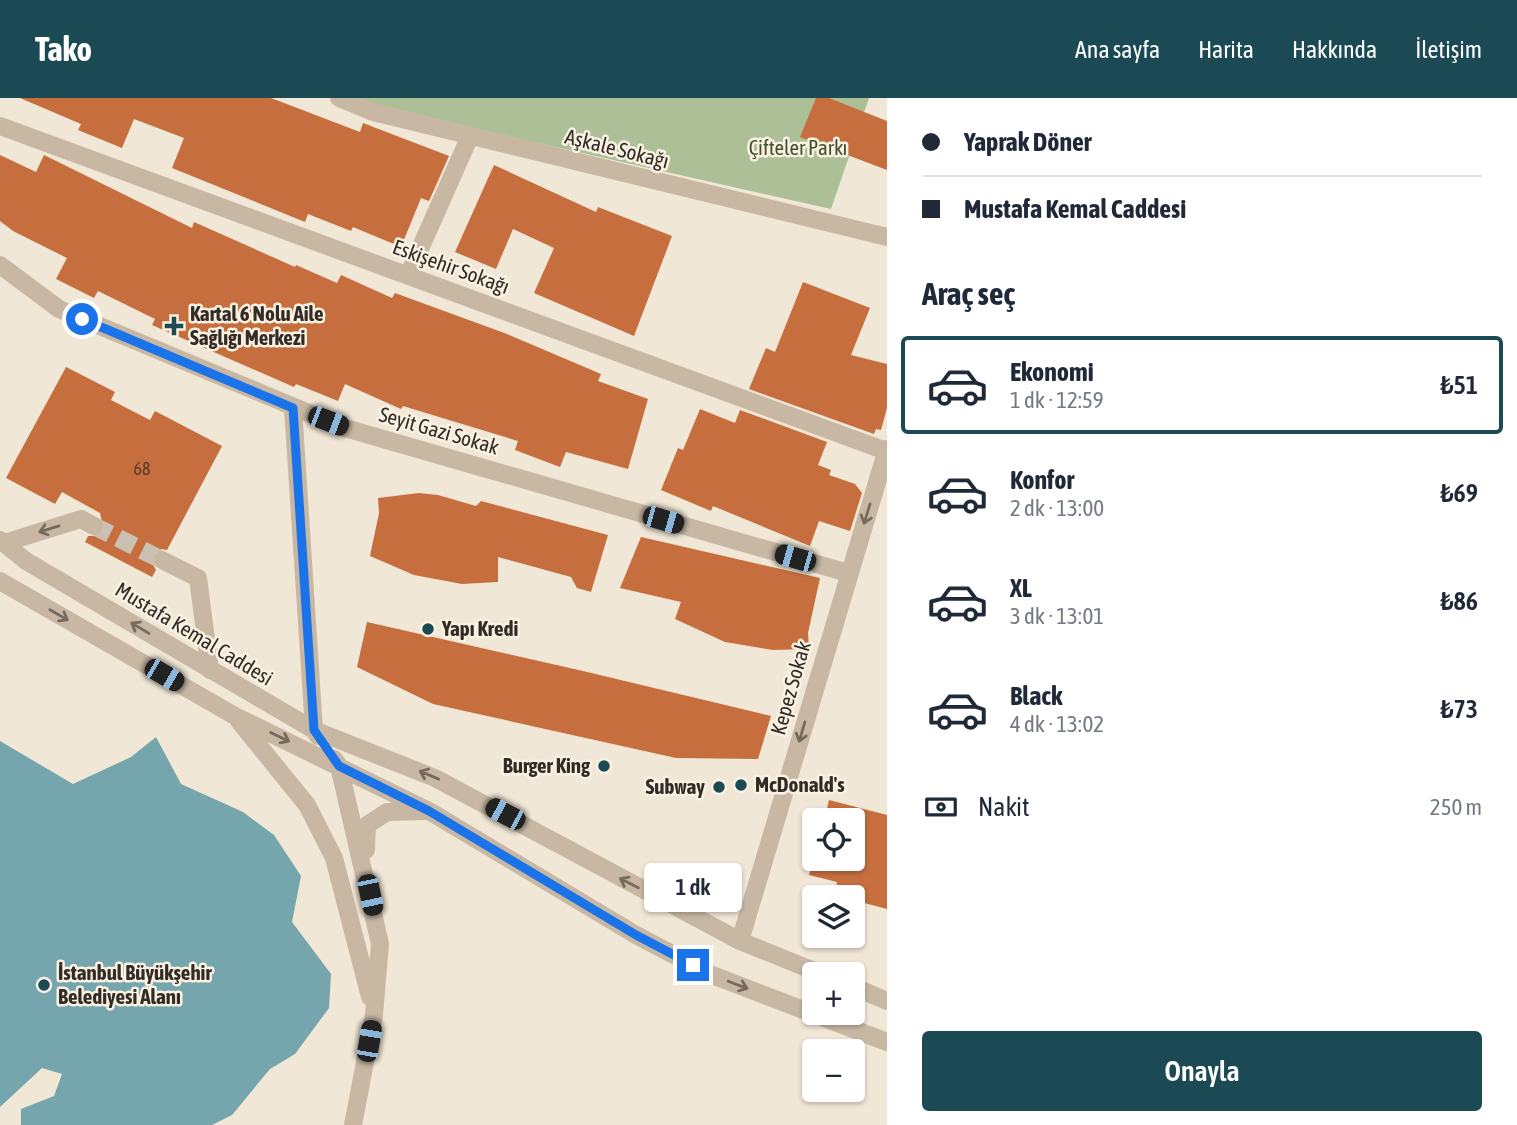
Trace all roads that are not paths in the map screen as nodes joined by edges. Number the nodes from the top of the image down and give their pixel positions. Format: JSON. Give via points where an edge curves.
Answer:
{"nodes":[{"id":1,"x":339,"y":98,"type":"edge"},
{"id":2,"x":0,"y":126,"type":"edge"},
{"id":3,"x":470,"y":136,"type":"junction"},
{"id":4,"x":887,"y":237,"type":"edge"},
{"id":5,"x":0,"y":265,"type":"edge"},
{"id":6,"x":408,"y":275,"type":"junction"},
{"id":7,"x":293,"y":408,"type":"junction"},
{"id":8,"x":887,"y":450,"type":"edge"},
{"id":9,"x":94,"y":526,"type":"tunnel mouth"},
{"id":10,"x":2,"y":542,"type":"edge"},
{"id":11,"x":162,"y":560,"type":"tunnel mouth"},
{"id":12,"x":848,"y":573,"type":"junction"},
{"id":13,"x":0,"y":581,"type":"edge"},
{"id":14,"x":210,"y":670,"type":"junction"},
{"id":15,"x":235,"y":716,"type":"junction"},
{"id":16,"x":314,"y":730,"type":"junction"},
{"id":17,"x":339,"y":766,"type":"junction"},
{"id":18,"x":429,"y":811,"type":"junction"},
{"id":19,"x":365,"y":871,"type":"junction"},
{"id":20,"x":740,"y":941,"type":"junction"},
{"id":21,"x":802,"y":966,"type":"edge"},
{"id":22,"x":865,"y":991,"type":"edge"},
{"id":23,"x":887,"y":1000,"type":"edge"},
{"id":24,"x":374,"y":1015,"type":"junction"},
{"id":25,"x":887,"y":1042,"type":"edge"},
{"id":26,"x":353,"y":1125,"type":"edge"}],
"edges":[{"from":1,"to":3,"type":"street","name":"Aşkale Sokağı","via":[[373,112]]},
{"from":2,"to":6,"type":"street","name":"Eskişehir Sokağı"},
{"from":3,"to":4,"type":"street","name":"Aşkale Sokağı"},
{"from":3,"to":6,"type":"street"},
{"from":5,"to":7,"type":"street","name":"Seyit Gazi Sokak","via":[[58,309]]},
{"from":6,"to":8,"type":"street","name":"Eskişehir Sokağı"},
{"from":7,"to":12,"type":"street","name":"Seyit Gazi Sokak","via":[[345,428]]},
{"from":7,"to":16,"type":"street"},
{"from":8,"to":12,"type":"street","name":"Kepez Sokak","one_way":true},
{"from":9,"to":10,"type":"street","one_way":true,"via":[[81,519]]},
{"from":14,"to":10,"type":"street","name":"Mustafa Kemal Caddesi","one_way":true,"via":[[26,561]]},
{"from":11,"to":14,"type":"street","via":[[198,578]]},
{"from":12,"to":20,"type":"street","name":"Kepez Sokak","one_way":true},
{"from":13,"to":15,"type":"street","one_way":true},
{"from":14,"to":16,"type":"street","name":"Mustafa Kemal Caddesi"},
{"from":15,"to":17,"type":"street","one_way":true},
{"from":15,"to":24,"type":"street","via":[[307,805],[334,858]]},
{"from":16,"to":17,"type":"street"},
{"from":20,"to":16,"type":"street","name":"Mustafa Kemal Caddesi","one_way":true,"via":[[436,778]]},
{"from":17,"to":18,"type":"street"},
{"from":17,"to":19,"type":"street"},
{"from":18,"to":19,"type":"street","via":[[387,812],[367,825]]},
{"from":18,"to":25,"type":"street","one_way":true,"via":[[712,975]]},
{"from":19,"to":24,"type":"street","via":[[380,944]]},
{"from":20,"to":21,"type":"street","name":"Mustafa Kemal Caddesi"},
{"from":22,"to":23,"type":"street"},
{"from":24,"to":26,"type":"street"}]}
